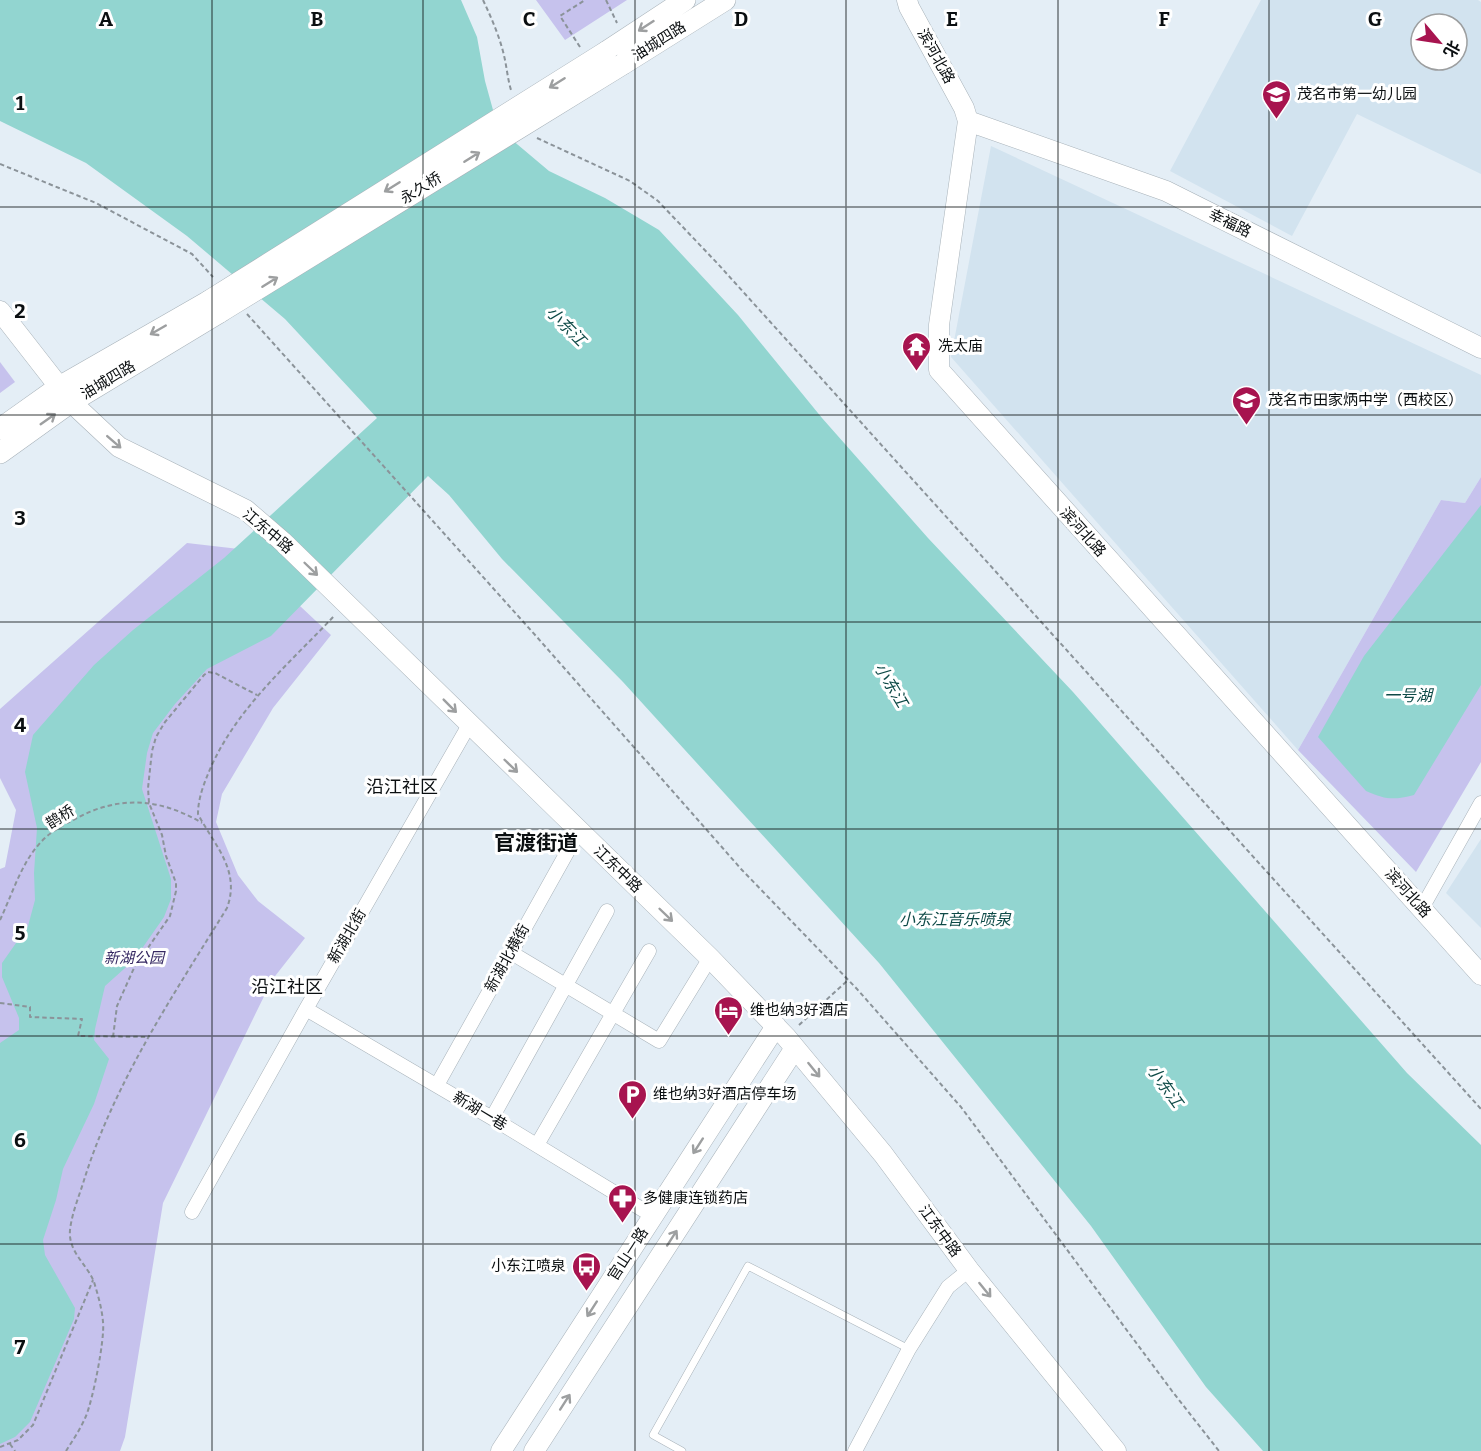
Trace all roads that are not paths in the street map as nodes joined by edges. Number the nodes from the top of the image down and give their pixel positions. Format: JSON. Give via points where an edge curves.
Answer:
{"nodes":[{"id":1,"x":685,"y":0,"type":"edge"},
{"id":2,"x":725,"y":0,"type":"edge"},
{"id":3,"x":905,"y":2,"type":"edge"},
{"id":4,"x":606,"y":59,"type":"junction"},
{"id":5,"x":968,"y":121,"type":"junction"},
{"id":6,"x":215,"y":307,"type":"junction"},
{"id":7,"x":0,"y":311,"type":"edge"},
{"id":8,"x":1481,"y":348,"type":"edge"},
{"id":9,"x":65,"y":395,"type":"junction"},
{"id":10,"x":0,"y":429,"type":"edge"},
{"id":11,"x":0,"y":453,"type":"edge"},
{"id":12,"x":469,"y":725,"type":"junction"},
{"id":13,"x":1481,"y":802,"type":"edge"},
{"id":14,"x":579,"y":831,"type":"junction"},
{"id":15,"x":1422,"y":908,"type":"junction"},
{"id":16,"x":607,"y":911,"type":"dead end"},
{"id":17,"x":510,"y":951,"type":"junction"},
{"id":18,"x":649,"y":951,"type":"dead end"},
{"id":19,"x":710,"y":958,"type":"junction"},
{"id":20,"x":1481,"y":975,"type":"edge"},
{"id":21,"x":565,"y":986,"type":"junction"},
{"id":22,"x":306,"y":1009,"type":"junction"},
{"id":23,"x":613,"y":1014,"type":"junction"},
{"id":24,"x":786,"y":1037,"type":"junction"},
{"id":25,"x":437,"y":1085,"type":"junction"},
{"id":26,"x":719,"y":1113,"type":"junction"},
{"id":27,"x":492,"y":1118,"type":"junction"},
{"id":28,"x":743,"y":1129,"type":"junction"},
{"id":29,"x":537,"y":1145,"type":"junction"},
{"id":30,"x":192,"y":1212,"type":"dead end"},
{"id":31,"x":653,"y":1216,"type":"junction"},
{"id":32,"x":969,"y":1270,"type":"junction"},
{"id":33,"x":909,"y":1348,"type":"junction"},
{"id":34,"x":501,"y":1451,"type":"edge"},
{"id":35,"x":534,"y":1451,"type":"edge"},
{"id":36,"x":682,"y":1451,"type":"edge"},
{"id":37,"x":855,"y":1451,"type":"edge"},
{"id":38,"x":1116,"y":1451,"type":"edge"}],
"edges":[{"from":1,"to":4,"type":"main road","name":"油城四路","one_way":true,"via":[[627,38]]},
{"from":2,"to":4,"type":"main road","name":"油城四路"},
{"from":3,"to":5,"type":"street","name":"滨河北路"},
{"from":4,"to":6,"type":"main road","name":"永久桥","one_way":true,"bridge":true},
{"from":6,"to":4,"type":"main road","name":"永久桥","one_way":true,"bridge":true},
{"from":5,"to":8,"type":"street","name":"幸福路","via":[[1166,191]]},
{"from":5,"to":15,"type":"street","name":"滨河北路","via":[[939,325],[939,370]]},
{"from":6,"to":9,"type":"main road","name":"油城四路"},
{"from":7,"to":9,"type":"street","name":"江东中路"},
{"from":9,"to":10,"type":"main road","name":"油城四路"},
{"from":11,"to":9,"type":"main road","name":"油城四路","one_way":true},
{"from":9,"to":12,"type":"street","name":"江东中路","one_way":true,"via":[[119,447],[246,510]]},
{"from":12,"to":14,"type":"street","name":"江东中路","one_way":true},
{"from":12,"to":22,"type":"street","name":"新湖北街"},
{"from":13,"to":15,"type":"street"},
{"from":14,"to":17,"type":"street","name":"新湖北横街"},
{"from":14,"to":19,"type":"street","name":"江东中路","one_way":true},
{"from":15,"to":20,"type":"street","name":"滨河北路"},
{"from":16,"to":21,"type":"street"},
{"from":17,"to":21,"type":"street"},
{"from":17,"to":25,"type":"street","name":"新湖北横街"},
{"from":18,"to":23,"type":"street"},
{"from":19,"to":23,"type":"street","via":[[659,1041]]},
{"from":19,"to":24,"type":"street","name":"江东中路"},
{"from":21,"to":23,"type":"street"},
{"from":21,"to":27,"type":"street"},
{"from":22,"to":25,"type":"street","name":"新湖一巷"},
{"from":22,"to":30,"type":"street","name":"新湖北街"},
{"from":23,"to":29,"type":"street"},
{"from":24,"to":26,"type":"street","name":"官山一路"},
{"from":24,"to":28,"type":"street","name":"官山一路"},
{"from":24,"to":32,"type":"street","name":"江东中路","one_way":true,"via":[[883,1154]]},
{"from":25,"to":27,"type":"street","name":"新湖一巷"},
{"from":26,"to":28,"type":"street"},
{"from":26,"to":31,"type":"street","name":"官山一路","one_way":true},
{"from":27,"to":29,"type":"street","name":"新湖一巷"},
{"from":35,"to":28,"type":"street","name":"官山一路","one_way":true},
{"from":29,"to":31,"type":"street","name":"新湖一巷"},
{"from":31,"to":34,"type":"street","name":"官山一路","one_way":true},
{"from":32,"to":33,"type":"street","via":[[948,1287]]},
{"from":32,"to":38,"type":"street","name":"江东中路","one_way":true},
{"from":33,"to":36,"type":"lane","via":[[748,1266],[653,1435]]},
{"from":33,"to":37,"type":"street"}]}
